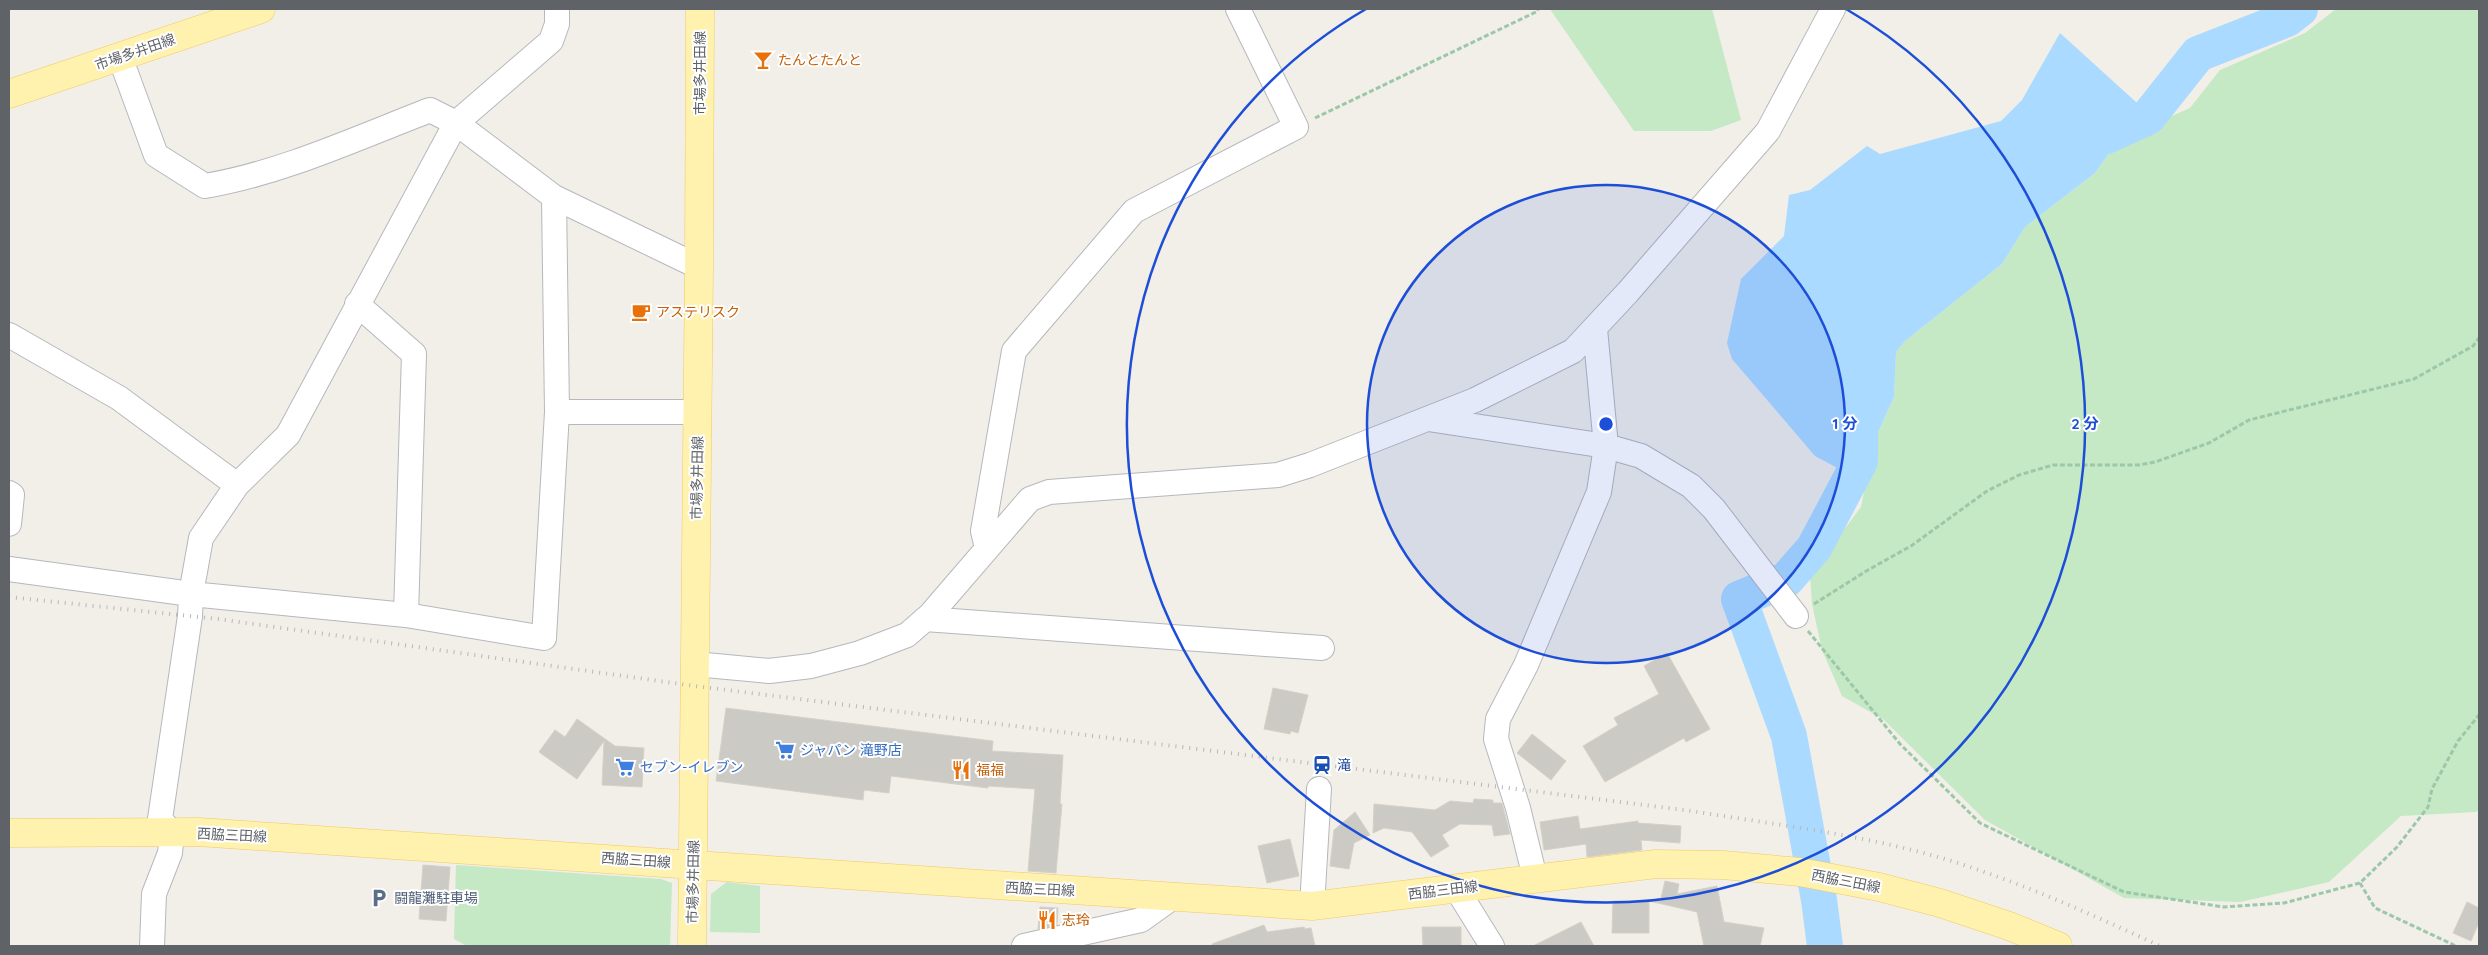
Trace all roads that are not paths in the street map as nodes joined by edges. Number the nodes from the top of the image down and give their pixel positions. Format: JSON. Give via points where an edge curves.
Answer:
{"nodes":[{"id":1,"x":261,"y":9,"type":"edge"},
{"id":2,"x":557,"y":9,"type":"edge"},
{"id":3,"x":700,"y":9,"type":"edge"},
{"id":4,"x":1238,"y":9,"type":"edge"},
{"id":5,"x":1833,"y":9,"type":"edge"},
{"id":6,"x":120,"y":57,"type":"junction"},
{"id":7,"x":9,"y":94,"type":"edge"},
{"id":8,"x":456,"y":123,"type":"junction"},
{"id":9,"x":554,"y":197,"type":"junction"},
{"id":10,"x":699,"y":266,"type":"junction"},
{"id":11,"x":357,"y":304,"type":"junction"},
{"id":12,"x":1595,"y":329,"type":"junction"},
{"id":13,"x":9,"y":335,"type":"edge"},
{"id":14,"x":557,"y":412,"type":"junction"},
{"id":15,"x":698,"y":412,"type":"junction"},
{"id":16,"x":1427,"y":419,"type":"junction"},
{"id":17,"x":1606,"y":446,"type":"junction"},
{"id":18,"x":237,"y":485,"type":"junction"},
{"id":19,"x":9,"y":493,"type":"edge"},
{"id":20,"x":9,"y":524,"type":"edge"},
{"id":21,"x":987,"y":548,"type":"junction"},
{"id":22,"x":9,"y":569,"type":"edge"},
{"id":23,"x":191,"y":594,"type":"junction"},
{"id":24,"x":406,"y":616,"type":"junction"},
{"id":25,"x":1796,"y":616,"type":"road end"},
{"id":26,"x":925,"y":620,"type":"junction"},
{"id":27,"x":1322,"y":648,"type":"dead end"},
{"id":28,"x":695,"y":664,"type":"junction"},
{"id":29,"x":1319,"y":788,"type":"dead end"},
{"id":30,"x":9,"y":833,"type":"edge"},
{"id":31,"x":172,"y":833,"type":"junction"},
{"id":32,"x":693,"y":864,"type":"junction"},
{"id":33,"x":1535,"y":878,"type":"junction"},
{"id":34,"x":1456,"y":888,"type":"junction"},
{"id":35,"x":1173,"y":897,"type":"junction"},
{"id":36,"x":1312,"y":906,"type":"junction"},
{"id":37,"x":152,"y":946,"type":"edge"},
{"id":38,"x":692,"y":946,"type":"edge"},
{"id":39,"x":1024,"y":946,"type":"edge"},
{"id":40,"x":1492,"y":946,"type":"edge"},
{"id":41,"x":2058,"y":946,"type":"edge"}],
"edges":[{"from":1,"to":6,"type":"main road","name":"市場多井田線"},
{"from":2,"to":8,"type":"street","via":[[557,24],[551,40]]},
{"from":3,"to":10,"type":"main road","name":"市場多井田線"},
{"from":4,"to":21,"type":"street","via":[[1296,127],[1134,211],[1014,350],[983,531]]},
{"from":5,"to":12,"type":"street","via":[[1768,131]]},
{"from":6,"to":7,"type":"main road","name":"市場多井田線"},
{"from":6,"to":8,"type":"street","via":[[156,155],[204,186],[233,181],[303,158],[430,110]]},
{"from":8,"to":9,"type":"street"},
{"from":8,"to":11,"type":"street"},
{"from":9,"to":10,"type":"street"},
{"from":9,"to":14,"type":"street"},
{"from":10,"to":15,"type":"main road","name":"市場多井田線"},
{"from":11,"to":18,"type":"street","via":[[288,435]]},
{"from":11,"to":24,"type":"street","via":[[414,354]]},
{"from":12,"to":16,"type":"street","via":[[1573,351],[1475,400]]},
{"from":12,"to":17,"type":"street"},
{"from":13,"to":18,"type":"street","via":[[119,398]]},
{"from":14,"to":15,"type":"street"},
{"from":14,"to":24,"type":"street","via":[[544,638]]},
{"from":15,"to":28,"type":"main road","name":"市場多井田線"},
{"from":16,"to":17,"type":"street"},
{"from":16,"to":21,"type":"street","via":[[1310,465],[1278,474],[1050,492],[1030,499]]},
{"from":17,"to":25,"type":"street","via":[[1641,456],[1691,486],[1714,509]]},
{"from":17,"to":33,"type":"street","via":[[1599,492],[1526,665],[1498,719],[1496,740],[1518,808]]},
{"from":18,"to":23,"type":"street","via":[[202,538]]},
{"from":19,"to":20,"type":"street","via":[[12,496]]},
{"from":21,"to":26,"type":"street"},
{"from":22,"to":23,"type":"street"},
{"from":23,"to":24,"type":"street"},
{"from":23,"to":31,"type":"street","via":[[160,820]]},
{"from":26,"to":27,"type":"street"},
{"from":26,"to":28,"type":"street","via":[[908,634],[860,653],[811,666],[769,671]]},
{"from":28,"to":32,"type":"main road","name":"市場多井田線"},
{"from":29,"to":36,"type":"street"},
{"from":30,"to":31,"type":"main road","name":"西脇三田線"},
{"from":31,"to":32,"type":"main road","name":"西脇三田線","via":[[198,832]]},
{"from":31,"to":37,"type":"street","via":[[170,853],[154,894]]},
{"from":32,"to":35,"type":"main road","name":"西脇三田線"},
{"from":32,"to":38,"type":"main road","name":"市場多井田線"},
{"from":33,"to":34,"type":"main road","name":"西脇三田線"},
{"from":33,"to":41,"type":"main road","name":"西脇三田線","via":[[1656,864],[1723,865],[1813,874],[1940,903]]},
{"from":34,"to":36,"type":"main road","name":"西脇三田線"},
{"from":34,"to":40,"type":"street"},
{"from":35,"to":36,"type":"main road","name":"西脇三田線"},
{"from":35,"to":39,"type":"street","via":[[1141,920]]}]}
